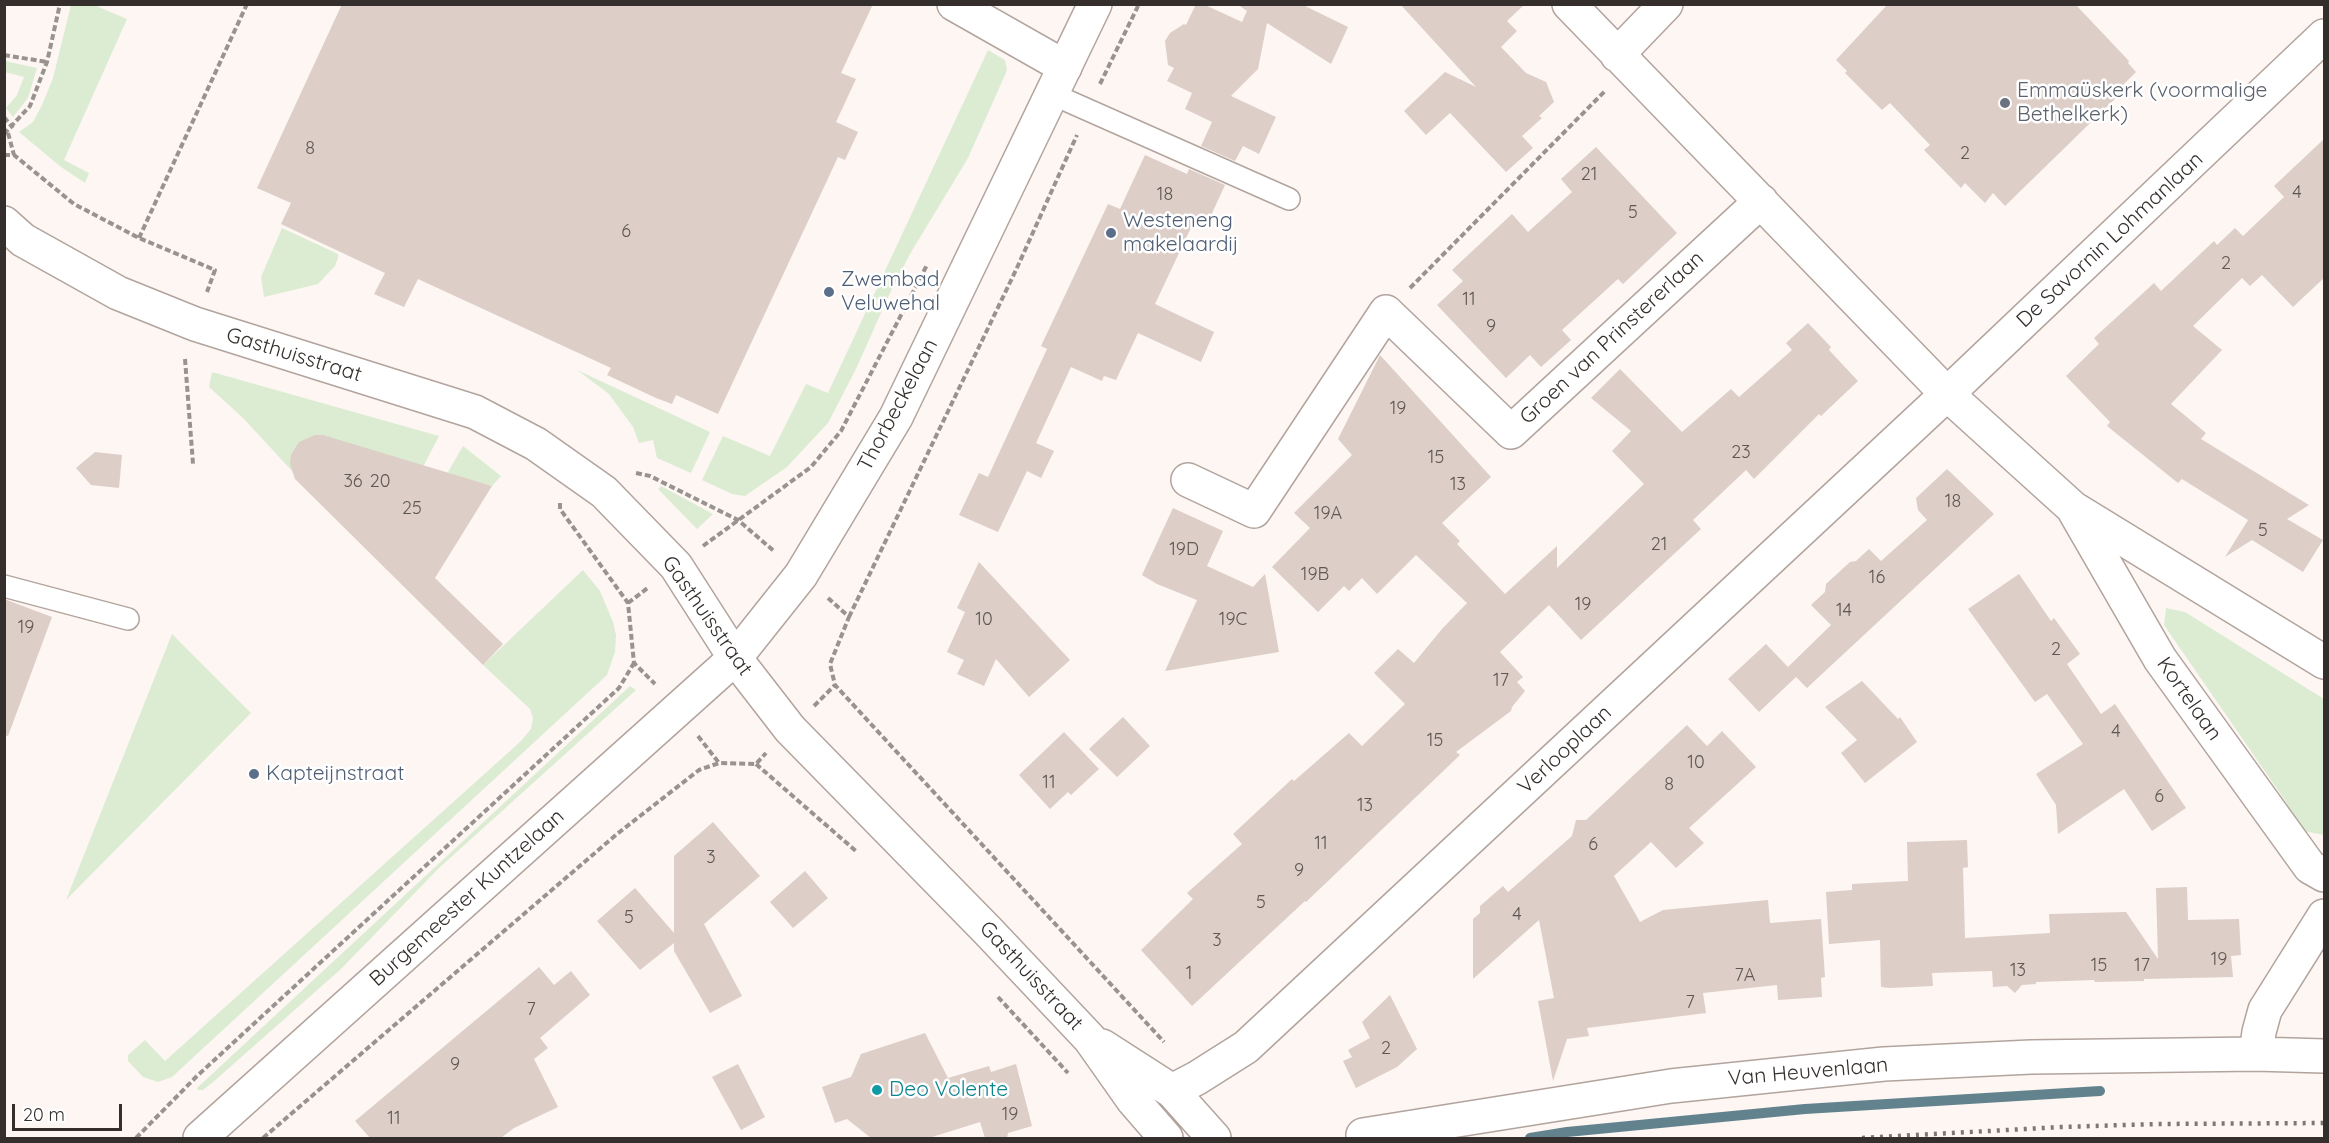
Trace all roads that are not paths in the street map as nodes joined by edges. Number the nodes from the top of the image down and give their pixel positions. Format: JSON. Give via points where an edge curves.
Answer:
{"nodes":[{"id":1,"x":954,"y":4,"type":"edge"},
{"id":2,"x":1095,"y":4,"type":"edge"},
{"id":3,"x":1569,"y":4,"type":"edge"},
{"id":4,"x":1666,"y":4,"type":"edge"},
{"id":5,"x":2325,"y":36,"type":"edge"},
{"id":6,"x":1623,"y":61,"type":"junction"},
{"id":7,"x":1058,"y":80,"type":"junction"},
{"id":8,"x":1289,"y":199,"type":"dead end"},
{"id":9,"x":1761,"y":201,"type":"junction"},
{"id":10,"x":4,"y":223,"type":"edge"},
{"id":11,"x":1947,"y":394,"type":"junction"},
{"id":12,"x":1188,"y":480,"type":"dead end"},
{"id":13,"x":2073,"y":508,"type":"junction"},
{"id":14,"x":4,"y":585,"type":"edge"},
{"id":15,"x":128,"y":620,"type":"dead end"},
{"id":16,"x":735,"y":658,"type":"junction"},
{"id":17,"x":2325,"y":662,"type":"edge"},
{"id":18,"x":2325,"y":875,"type":"edge"},
{"id":19,"x":2325,"y":916,"type":"edge"},
{"id":20,"x":1090,"y":1039,"type":"junction"},
{"id":21,"x":2256,"y":1054,"type":"junction"},
{"id":22,"x":2325,"y":1056,"type":"edge"},
{"id":23,"x":1185,"y":1084,"type":"junction"},
{"id":24,"x":1363,"y":1135,"type":"dead end"},
{"id":25,"x":200,"y":1138,"type":"edge"},
{"id":26,"x":1166,"y":1138,"type":"edge"},
{"id":27,"x":1214,"y":1138,"type":"edge"}],
"edges":[{"from":1,"to":7,"type":"street"},
{"from":2,"to":7,"type":"street","name":"Thorbeckelaan"},
{"from":3,"to":6,"type":"street"},
{"from":4,"to":6,"type":"street"},
{"from":5,"to":11,"type":"street","name":"De Savornin Lohmanlaan"},
{"from":6,"to":9,"type":"street"},
{"from":7,"to":8,"type":"lane","via":[[1089,110]]},
{"from":7,"to":16,"type":"street","name":"Thorbeckelaan","via":[[896,417],[801,575]]},
{"from":9,"to":11,"type":"street"},
{"from":9,"to":12,"type":"street","name":"Groen van Prinstererlaan","via":[[1510,432],[1386,312],[1254,511]]},
{"from":10,"to":16,"type":"street","name":"Gasthuisstraat","via":[[23,240],[118,293],[195,324],[475,412],[560,460],[604,492],[676,566]]},
{"from":11,"to":13,"type":"street","name":"Kortelaan"},
{"from":11,"to":23,"type":"street","name":"Verlooplaan","via":[[1246,1047]]},
{"from":13,"to":17,"type":"street","name":"Kortelaan"},
{"from":13,"to":18,"type":"street","name":"Kortelaan","via":[[2160,658],[2310,867]]},
{"from":14,"to":15,"type":"lane"},
{"from":16,"to":20,"type":"street","name":"Gasthuisstraat","via":[[790,729]]},
{"from":16,"to":25,"type":"street","name":"Burgemeester Kuntzelaan"},
{"from":19,"to":21,"type":"street","via":[[2265,1010]]},
{"from":20,"to":23,"type":"street","name":"Gasthuisstraat"},
{"from":20,"to":26,"type":"street","name":"Gasthuisstraat","via":[[1132,1100]]},
{"from":21,"to":22,"type":"street","name":"Van Heuvenlaan"},
{"from":21,"to":24,"type":"street","name":"Van Heuvenlaan","via":[[2031,1057],[1884,1064],[1671,1086]]},
{"from":23,"to":27,"type":"street","name":"Gasthuisstraat"}]}
